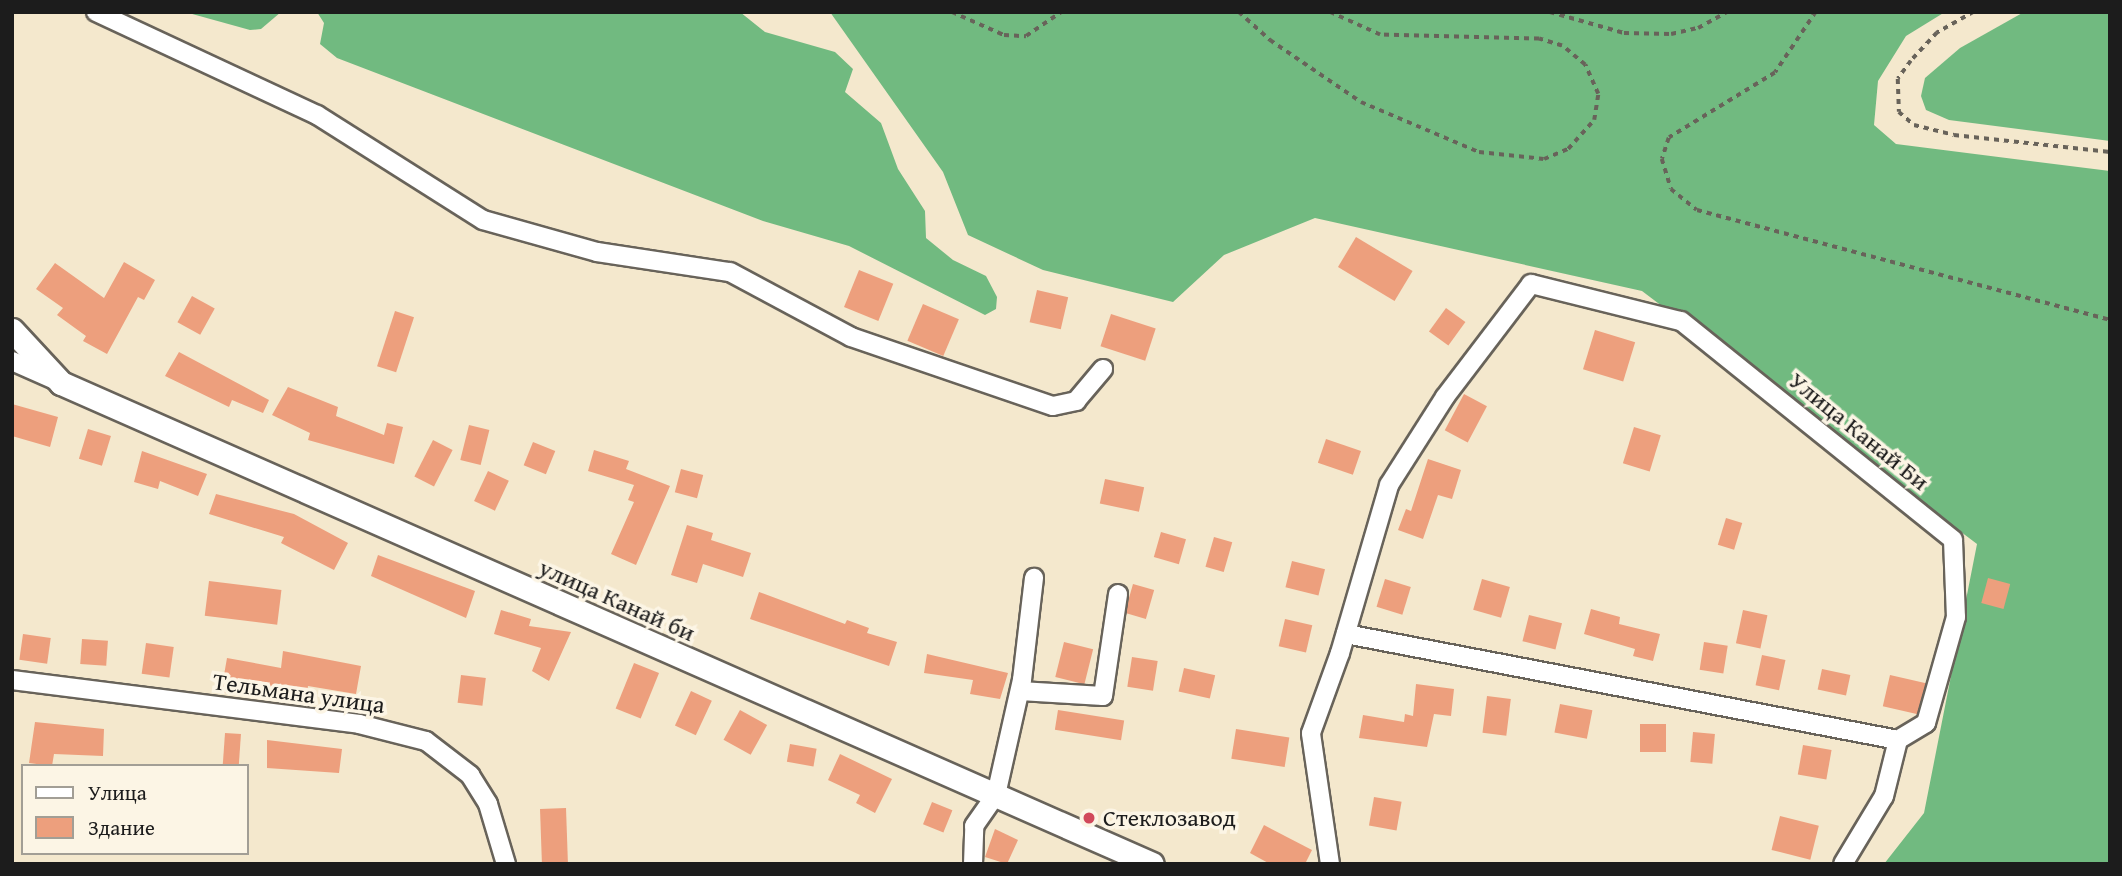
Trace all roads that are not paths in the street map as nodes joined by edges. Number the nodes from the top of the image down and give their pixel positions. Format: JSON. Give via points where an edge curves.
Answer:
{"nodes":[{"id":1,"x":96,"y":12,"type":"edge"},
{"id":2,"x":12,"y":330,"type":"edge"},
{"id":3,"x":12,"y":361,"type":"edge"},
{"id":4,"x":1103,"y":369,"type":"dead end"},
{"id":5,"x":61,"y":383,"type":"junction"},
{"id":6,"x":1034,"y":578,"type":"dead end"},
{"id":7,"x":1118,"y":594,"type":"dead end"},
{"id":8,"x":1346,"y":634,"type":"junction"},
{"id":9,"x":12,"y":680,"type":"edge"},
{"id":10,"x":1020,"y":691,"type":"junction"},
{"id":11,"x":1898,"y":740,"type":"junction"},
{"id":12,"x":996,"y":795,"type":"junction"},
{"id":13,"x":506,"y":864,"type":"edge"},
{"id":14,"x":973,"y":864,"type":"edge"},
{"id":15,"x":1152,"y":864,"type":"edge"},
{"id":16,"x":1329,"y":864,"type":"edge"},
{"id":17,"x":1843,"y":864,"type":"edge"}],
"edges":[{"from":1,"to":4,"type":"street","via":[[317,115],[484,220],[597,252],[730,272],[851,337],[1053,406],[1076,401]]},
{"from":2,"to":5,"type":"main road","name":"улица Канай би"},
{"from":3,"to":5,"type":"street","name":"улица Канай би"},
{"from":5,"to":12,"type":"main road","name":"улица Канай би"},
{"from":6,"to":10,"type":"street"},
{"from":7,"to":10,"type":"street","via":[[1104,696]]},
{"from":8,"to":11,"type":"street"},
{"from":8,"to":11,"type":"street","name":"Улица Канай Би","via":[[1389,485],[1445,397],[1531,285],[1681,321],[1953,540],[1956,617],[1926,723]]},
{"from":8,"to":16,"type":"street","via":[[1311,733]]},
{"from":9,"to":13,"type":"street","name":"Тельмана улица","via":[[359,724],[426,741],[470,775],[488,804]]},
{"from":10,"to":12,"type":"street"},
{"from":11,"to":17,"type":"street","via":[[1884,796]]},
{"from":12,"to":14,"type":"street","via":[[974,826]]},
{"from":12,"to":15,"type":"main road","name":"улица Канай би"}]}
